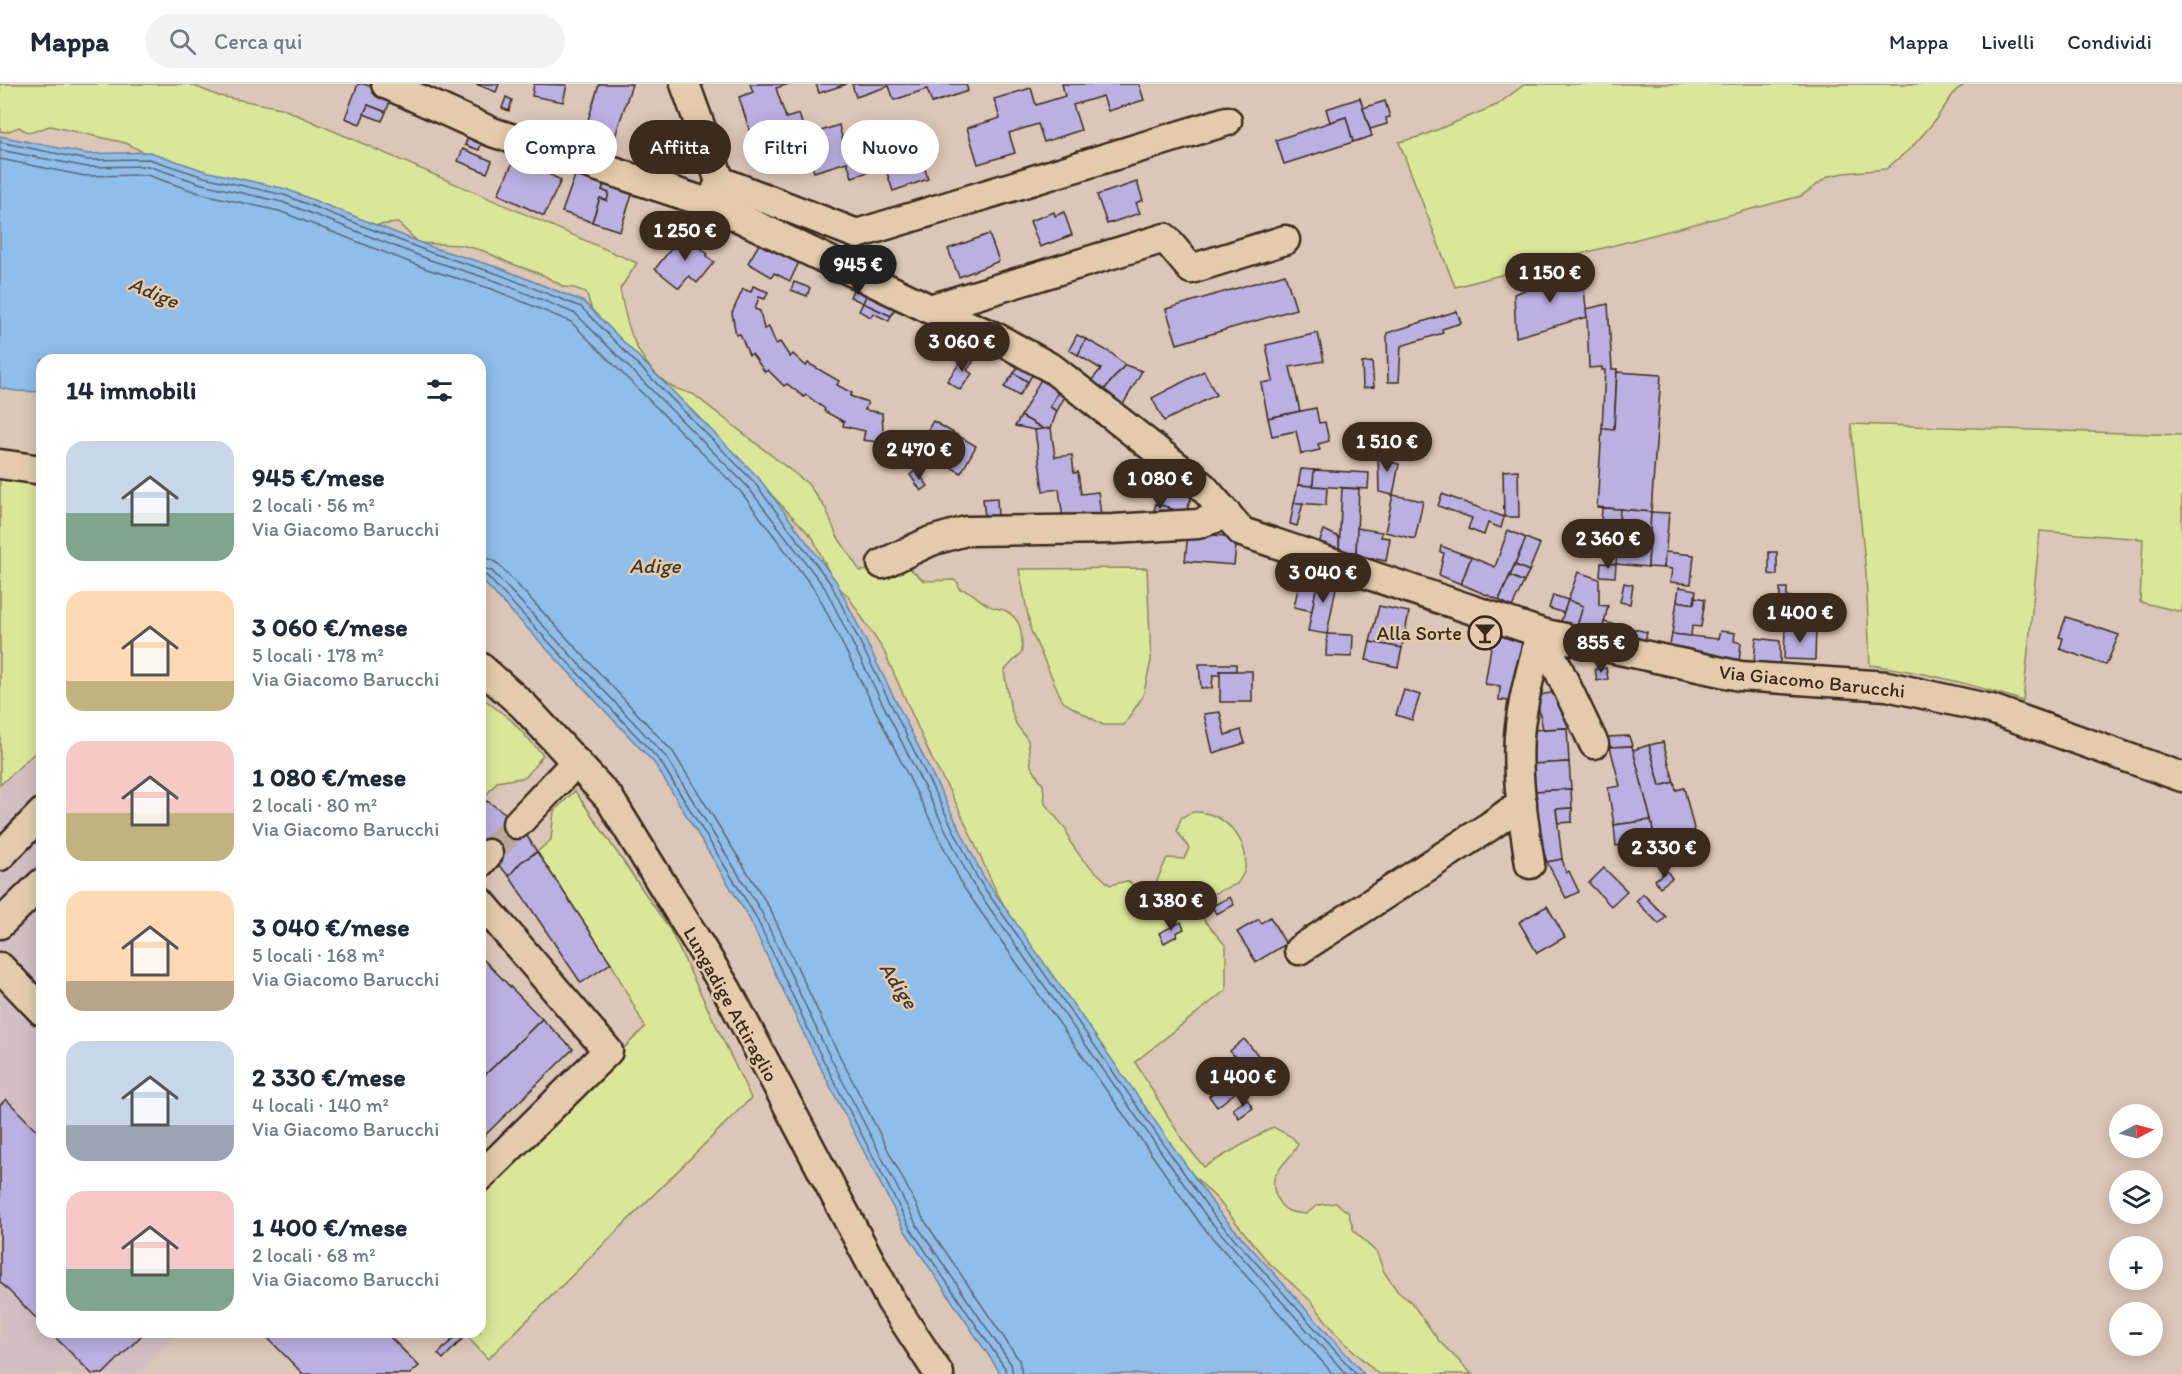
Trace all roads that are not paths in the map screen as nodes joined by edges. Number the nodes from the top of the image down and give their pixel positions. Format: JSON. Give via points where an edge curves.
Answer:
{"nodes":[{"id":1,"x":386,"y":84,"type":"edge"},
{"id":2,"x":685,"y":84,"type":"edge"},
{"id":3,"x":1227,"y":121,"type":"dead end"},
{"id":4,"x":715,"y":192,"type":"junction"},
{"id":5,"x":1284,"y":240,"type":"dead end"},
{"id":6,"x":930,"y":309,"type":"junction"},
{"id":7,"x":0,"y":464,"type":"edge"},
{"id":8,"x":36,"y":469,"type":"edge"},
{"id":9,"x":1227,"y":514,"type":"junction"},
{"id":10,"x":882,"y":564,"type":"dead end"},
{"id":11,"x":1541,"y":633,"type":"junction"},
{"id":12,"x":486,"y":672,"type":"edge"},
{"id":13,"x":1594,"y":744,"type":"dead end"},
{"id":14,"x":576,"y":762,"type":"junction"},
{"id":15,"x":2182,"y":777,"type":"edge"},
{"id":16,"x":1522,"y":802,"type":"junction"},
{"id":17,"x":36,"y":819,"type":"edge"},
{"id":18,"x":517,"y":824,"type":"tunnel mouth"},
{"id":19,"x":0,"y":856,"type":"edge"},
{"id":20,"x":1530,"y":864,"type":"dead end"},
{"id":21,"x":36,"y":889,"type":"edge"},
{"id":22,"x":486,"y":908,"type":"edge"},
{"id":23,"x":0,"y":924,"type":"edge"},
{"id":24,"x":1299,"y":950,"type":"dead end"},
{"id":25,"x":0,"y":967,"type":"edge"},
{"id":26,"x":36,"y":1005,"type":"edge"},
{"id":27,"x":486,"y":1171,"type":"edge"},
{"id":28,"x":939,"y":1374,"type":"edge"}],
"edges":[{"from":1,"to":4,"type":"street","name":"Via Giacomo Barucchi","via":[[492,132]]},
{"from":2,"to":4,"type":"street"},
{"from":3,"to":4,"type":"street","name":"Via Giacomo Barucchi","via":[[857,234]]},
{"from":4,"to":6,"type":"street","name":"Via Giacomo Barucchi"},
{"from":5,"to":6,"type":"street","via":[[1191,269],[1165,237]]},
{"from":6,"to":9,"type":"street","name":"Via Giacomo Barucchi","via":[[997,338],[1053,369],[1203,487]]},
{"from":7,"to":8,"type":"street"},
{"from":9,"to":10,"type":"street","via":[[1198,524],[966,531],[931,541]]},
{"from":9,"to":11,"type":"street","name":"Via Giacomo Barucchi","via":[[1242,532]]},
{"from":11,"to":13,"type":"street"},
{"from":11,"to":15,"type":"street","name":"Via Giacomo Barucchi","via":[[1740,676],[1887,686],[1991,709]]},
{"from":11,"to":16,"type":"street","via":[[1519,737]]},
{"from":12,"to":14,"type":"street","name":"Lungadige Attiraglio"},
{"from":14,"to":18,"type":"street"},
{"from":14,"to":28,"type":"street","name":"Lungadige Attiraglio","via":[[609,798],[727,990],[891,1301]]},
{"from":16,"to":20,"type":"street"},
{"from":16,"to":24,"type":"street"},
{"from":17,"to":19,"type":"street"},
{"from":21,"to":23,"type":"street"},
{"from":22,"to":27,"type":"street","via":[[608,1051]]},
{"from":25,"to":26,"type":"street"}]}
